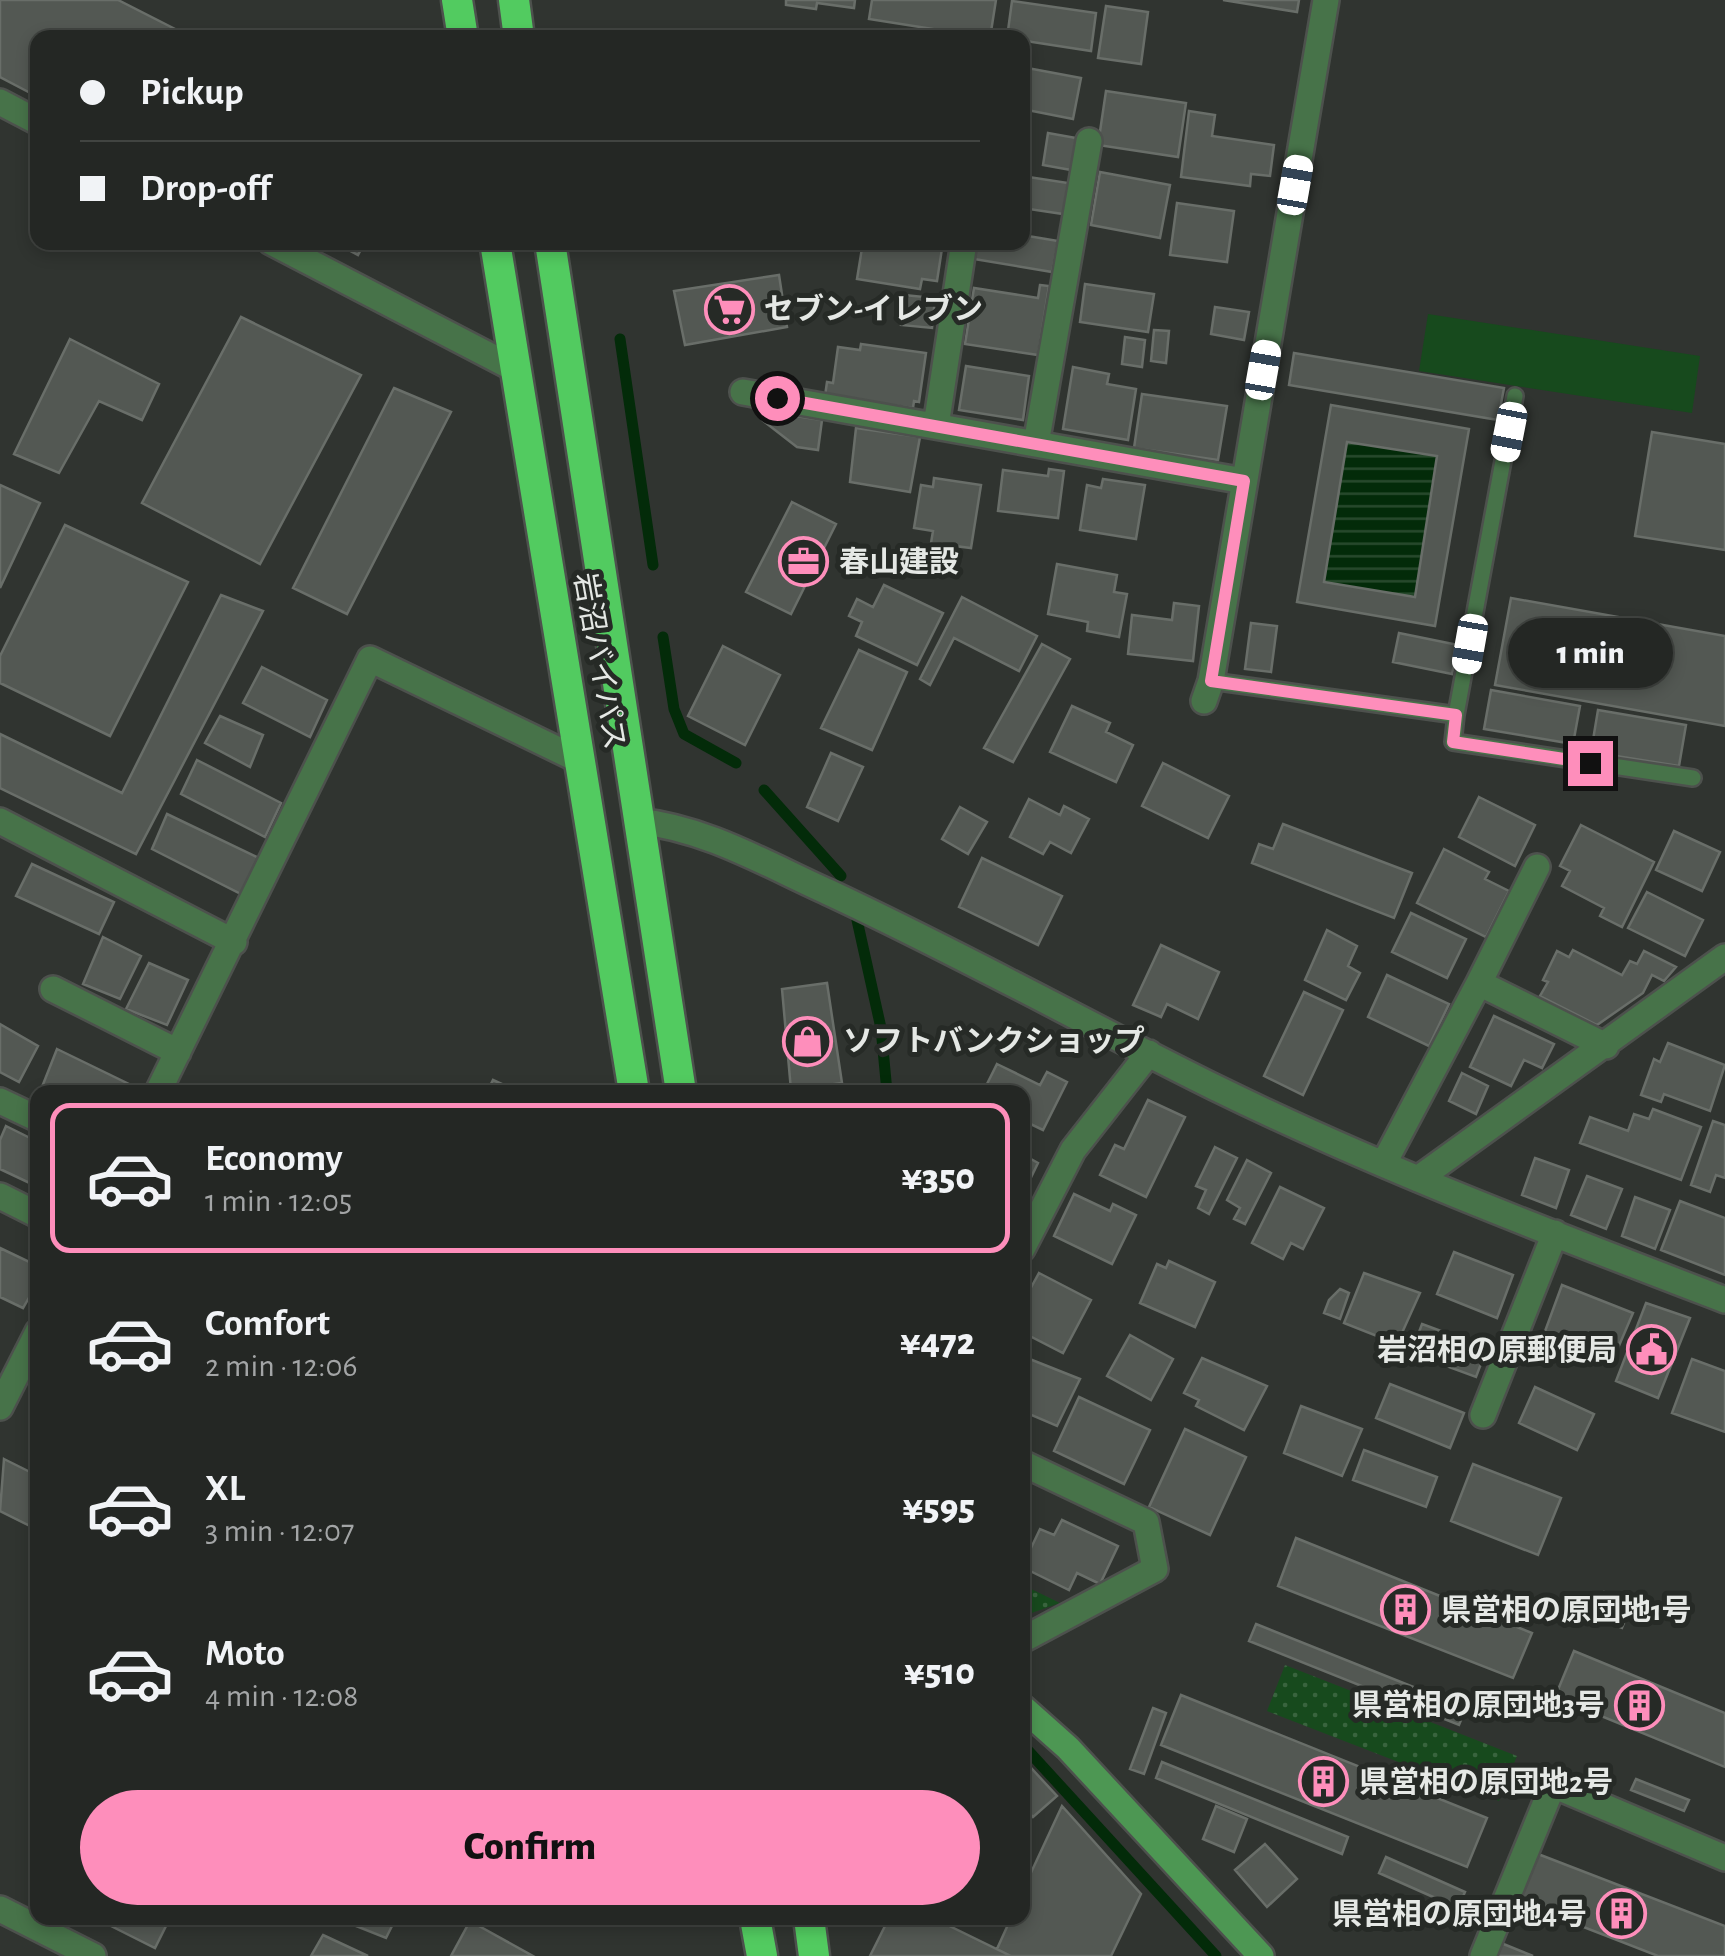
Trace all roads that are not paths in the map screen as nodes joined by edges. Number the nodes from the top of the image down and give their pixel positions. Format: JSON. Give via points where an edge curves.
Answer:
{"nodes":[{"id":1,"x":458,"y":0,"type":"edge"},
{"id":2,"x":514,"y":0,"type":"edge"},
{"id":3,"x":1326,"y":0,"type":"edge"},
{"id":4,"x":462,"y":30,"type":"edge"},
{"id":5,"x":518,"y":30,"type":"edge"},
{"id":6,"x":0,"y":102,"type":"edge"},
{"id":7,"x":30,"y":118,"type":"edge"},
{"id":8,"x":1089,"y":141,"type":"dead end"},
{"id":9,"x":286,"y":250,"type":"edge"},
{"id":10,"x":496,"y":250,"type":"edge"},
{"id":11,"x":551,"y":250,"type":"edge"},
{"id":12,"x":963,"y":250,"type":"edge"},
{"id":13,"x":516,"y":369,"type":"junction"},
{"id":14,"x":743,"y":392,"type":"dead end"},
{"id":15,"x":1516,"y":396,"type":"dead end"},
{"id":16,"x":936,"y":426,"type":"junction"},
{"id":17,"x":1036,"y":444,"type":"junction"},
{"id":18,"x":1244,"y":481,"type":"junction"},
{"id":19,"x":1207,"y":691,"type":"joint"},
{"id":20,"x":1456,"y":715,"type":"junction"},
{"id":21,"x":581,"y":761,"type":"junction"},
{"id":22,"x":1694,"y":778,"type":"dead end"},
{"id":23,"x":0,"y":821,"type":"edge"},
{"id":24,"x":637,"y":822,"type":"junction"},
{"id":25,"x":1536,"y":867,"type":"dead end"},
{"id":26,"x":234,"y":942,"type":"junction"},
{"id":27,"x":1725,"y":957,"type":"edge"},
{"id":28,"x":1480,"y":983,"type":"junction"},
{"id":29,"x":53,"y":989,"type":"dead end"},
{"id":30,"x":1606,"y":1046,"type":"junction"},
{"id":31,"x":178,"y":1052,"type":"junction"},
{"id":32,"x":1149,"y":1053,"type":"junction"},
{"id":33,"x":162,"y":1085,"type":"edge"},
{"id":34,"x":633,"y":1085,"type":"edge"},
{"id":35,"x":680,"y":1085,"type":"edge"},
{"id":36,"x":0,"y":1101,"type":"edge"},
{"id":37,"x":30,"y":1115,"type":"edge"},
{"id":38,"x":1384,"y":1163,"type":"junction"},
{"id":39,"x":1418,"y":1179,"type":"junction"},
{"id":40,"x":0,"y":1196,"type":"edge"},
{"id":41,"x":30,"y":1210,"type":"edge"},
{"id":42,"x":1555,"y":1233,"type":"junction"},
{"id":43,"x":1030,"y":1234,"type":"edge"},
{"id":44,"x":1725,"y":1300,"type":"edge"},
{"id":45,"x":30,"y":1348,"type":"edge"},
{"id":46,"x":0,"y":1407,"type":"edge"},
{"id":47,"x":1484,"y":1416,"type":"dead end"},
{"id":48,"x":1030,"y":1466,"type":"edge"},
{"id":49,"x":1030,"y":1636,"type":"edge"},
{"id":50,"x":1030,"y":1714,"type":"edge"},
{"id":51,"x":1725,"y":1858,"type":"edge"},
{"id":52,"x":0,"y":1909,"type":"edge"},
{"id":53,"x":30,"y":1924,"type":"edge"},
{"id":54,"x":32,"y":1925,"type":"edge"},
{"id":55,"x":756,"y":1925,"type":"edge"},
{"id":56,"x":810,"y":1925,"type":"edge"},
{"id":57,"x":93,"y":1956,"type":"edge"},
{"id":58,"x":762,"y":1956,"type":"edge"},
{"id":59,"x":814,"y":1956,"type":"edge"},
{"id":60,"x":1261,"y":1956,"type":"edge"},
{"id":61,"x":1482,"y":1956,"type":"edge"}],
"edges":[{"from":1,"to":4,"type":"highway"},
{"from":2,"to":5,"type":"highway"},
{"from":3,"to":18,"type":"street"},
{"from":6,"to":7,"type":"street"},
{"from":8,"to":17,"type":"street"},
{"from":9,"to":13,"type":"street"},
{"from":10,"to":13,"type":"highway","name":"岩沼バイパス"},
{"from":11,"to":24,"type":"highway","name":"岩沼バイパス"},
{"from":12,"to":16,"type":"street"},
{"from":13,"to":21,"type":"highway","name":"岩沼バイパス"},
{"from":14,"to":16,"type":"street"},
{"from":15,"to":20,"type":"lane"},
{"from":16,"to":17,"type":"street"},
{"from":17,"to":18,"type":"street"},
{"from":18,"to":19,"type":"street"},
{"from":19,"to":20,"type":"lane"},
{"from":20,"to":22,"type":"lane","via":[[1453,742]]},
{"from":21,"to":26,"type":"street","via":[[370,659]]},
{"from":21,"to":34,"type":"highway","name":"岩沼バイパス"},
{"from":23,"to":26,"type":"street"},
{"from":24,"to":32,"type":"street","via":[[711,838],[939,944]]},
{"from":24,"to":35,"type":"highway","name":"岩沼バイパス"},
{"from":25,"to":28,"type":"street"},
{"from":26,"to":31,"type":"street"},
{"from":27,"to":30,"type":"street"},
{"from":28,"to":30,"type":"street"},
{"from":28,"to":38,"type":"street"},
{"from":29,"to":31,"type":"street"},
{"from":30,"to":39,"type":"street"},
{"from":31,"to":33,"type":"street"},
{"from":32,"to":38,"type":"street"},
{"from":32,"to":43,"type":"street","via":[[1074,1150]]},
{"from":36,"to":37,"type":"street"},
{"from":38,"to":39,"type":"street"},
{"from":39,"to":42,"type":"street"},
{"from":40,"to":41,"type":"street"},
{"from":42,"to":44,"type":"street"},
{"from":42,"to":47,"type":"street"},
{"from":45,"to":46,"type":"street"},
{"from":48,"to":49,"type":"street","via":[[1146,1522],[1155,1569]]},
{"from":50,"to":60,"type":"street"},
{"from":51,"to":61,"type":"street","via":[[1552,1785]]},
{"from":52,"to":53,"type":"street"},
{"from":54,"to":57,"type":"street"},
{"from":55,"to":58,"type":"highway"},
{"from":56,"to":59,"type":"highway"}]}
